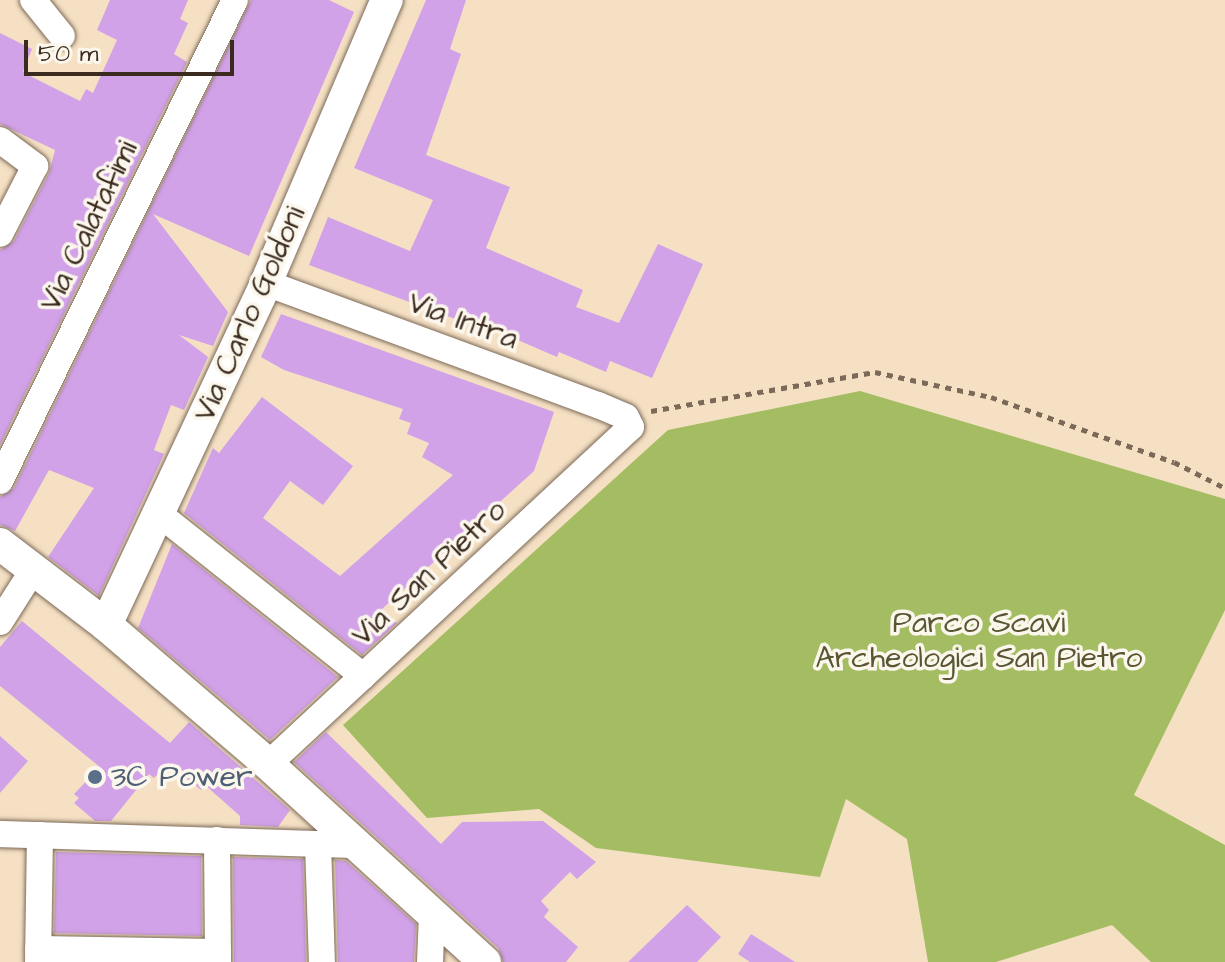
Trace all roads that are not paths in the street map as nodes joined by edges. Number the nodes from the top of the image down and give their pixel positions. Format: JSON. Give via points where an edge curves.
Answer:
{"nodes":[{"id":1,"x":33,"y":0,"type":"edge"},
{"id":2,"x":235,"y":0,"type":"edge"},
{"id":3,"x":387,"y":0,"type":"edge"},
{"id":4,"x":62,"y":36,"type":"dead end"},
{"id":5,"x":0,"y":140,"type":"edge"},
{"id":6,"x":0,"y":234,"type":"edge"},
{"id":7,"x":266,"y":283,"type":"junction"},
{"id":8,"x":628,"y":422,"type":"joint"},
{"id":9,"x":0,"y":481,"type":"edge"},
{"id":10,"x":158,"y":513,"type":"junction"},
{"id":11,"x":0,"y":544,"type":"edge"},
{"id":12,"x":33,"y":570,"type":"junction"},
{"id":13,"x":0,"y":622,"type":"edge"},
{"id":14,"x":106,"y":625,"type":"junction"},
{"id":15,"x":363,"y":676,"type":"junction"},
{"id":16,"x":268,"y":764,"type":"junction"},
{"id":17,"x":0,"y":834,"type":"edge"},
{"id":18,"x":40,"y":835,"type":"junction"},
{"id":19,"x":217,"y":840,"type":"junction"},
{"id":20,"x":318,"y":844,"type":"junction"},
{"id":21,"x":357,"y":845,"type":"junction"},
{"id":22,"x":432,"y":914,"type":"junction"},
{"id":23,"x":38,"y":956,"type":"edge"},
{"id":24,"x":218,"y":957,"type":"edge"},
{"id":25,"x":322,"y":962,"type":"edge"},
{"id":26,"x":430,"y":962,"type":"edge"},
{"id":27,"x":485,"y":962,"type":"edge"}],
"edges":[{"from":1,"to":4,"type":"street"},
{"from":2,"to":9,"type":"street","name":"Via Calatafimi"},
{"from":3,"to":7,"type":"street","name":"Via Carlo Goldoni"},
{"from":5,"to":6,"type":"street","via":[[35,166]]},
{"from":7,"to":8,"type":"street","name":"Via Intra"},
{"from":7,"to":10,"type":"street","name":"Via Carlo Goldoni"},
{"from":8,"to":15,"type":"street","name":"Via San Pietro"},
{"from":10,"to":14,"type":"street","name":"Via Carlo Goldoni"},
{"from":10,"to":15,"type":"street"},
{"from":11,"to":12,"type":"street"},
{"from":12,"to":13,"type":"street"},
{"from":12,"to":14,"type":"street"},
{"from":14,"to":16,"type":"street"},
{"from":15,"to":16,"type":"street","name":"Via San Pietro"},
{"from":16,"to":21,"type":"street"},
{"from":17,"to":18,"type":"street"},
{"from":18,"to":19,"type":"street"},
{"from":18,"to":23,"type":"street"},
{"from":19,"to":20,"type":"street"},
{"from":19,"to":24,"type":"street"},
{"from":20,"to":21,"type":"street"},
{"from":20,"to":25,"type":"street"},
{"from":21,"to":22,"type":"street"},
{"from":22,"to":26,"type":"street"},
{"from":22,"to":27,"type":"street"},
{"from":23,"to":24,"type":"street"}]}
